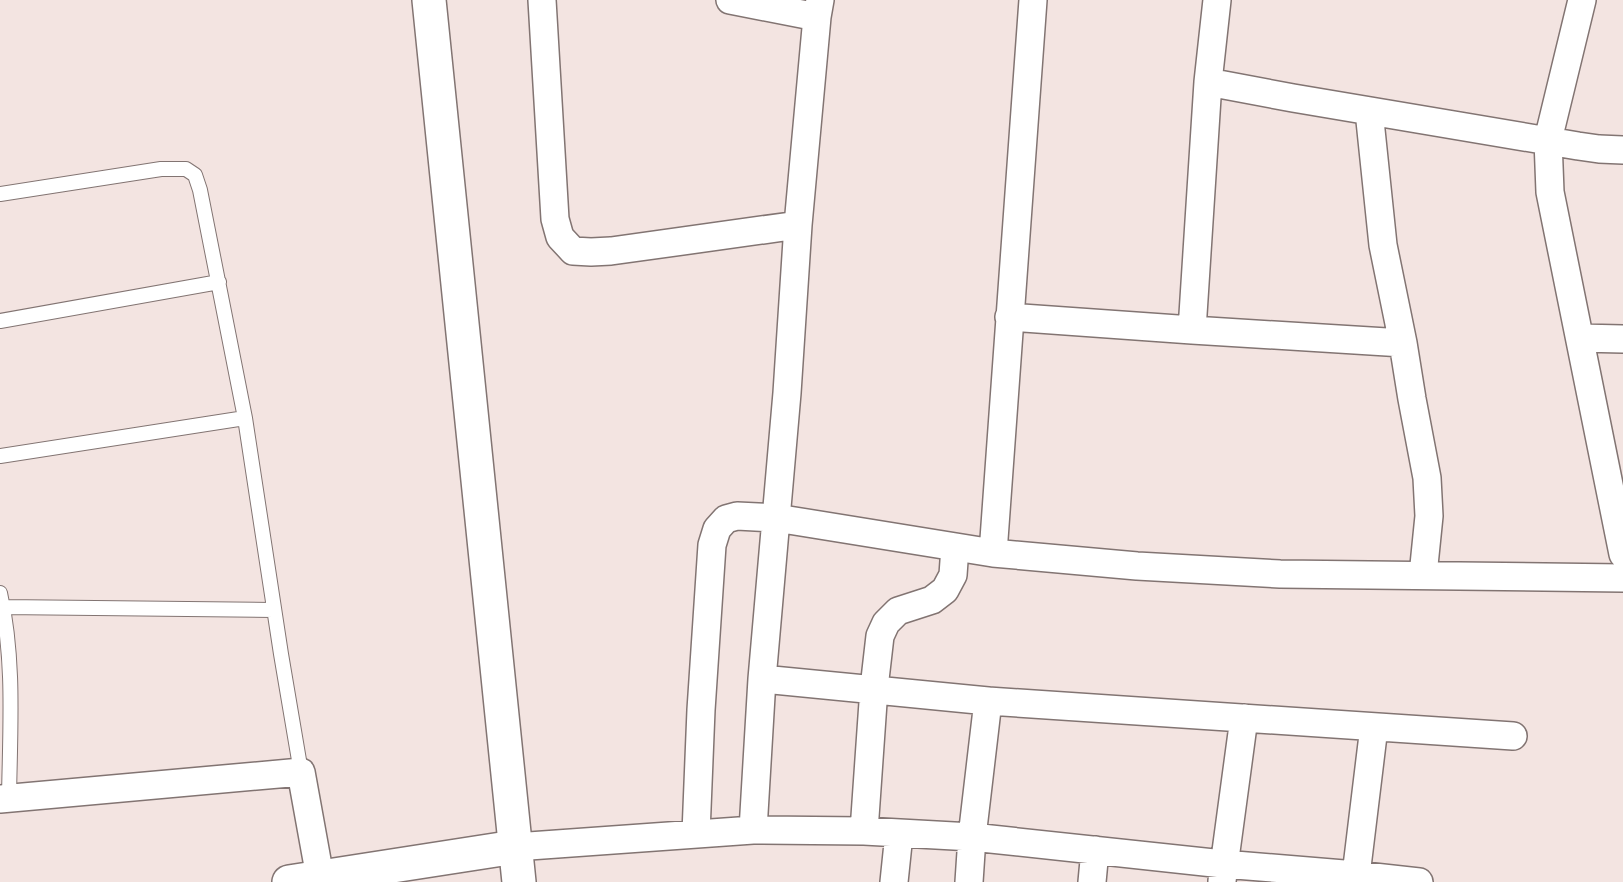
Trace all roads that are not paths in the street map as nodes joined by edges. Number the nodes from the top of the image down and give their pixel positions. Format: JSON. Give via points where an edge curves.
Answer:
{"nodes":[{"id":1,"x":429,"y":0,"type":"edge"},
{"id":2,"x":542,"y":0,"type":"edge"},
{"id":3,"x":730,"y":0,"type":"edge"},
{"id":4,"x":1033,"y":0,"type":"edge"},
{"id":5,"x":1217,"y":0,"type":"edge"},
{"id":6,"x":1582,"y":0,"type":"edge"},
{"id":7,"x":818,"y":9,"type":"edge"},
{"id":8,"x":1208,"y":82,"type":"junction"},
{"id":9,"x":1369,"y":111,"type":"junction"},
{"id":10,"x":1548,"y":140,"type":"junction"},
{"id":11,"x":1623,"y":150,"type":"edge"},
{"id":12,"x":0,"y":194,"type":"edge"},
{"id":13,"x":798,"y":225,"type":"junction"},
{"id":14,"x":219,"y":282,"type":"junction"},
{"id":15,"x":1009,"y":317,"type":"junction"},
{"id":16,"x":0,"y":321,"type":"edge"},
{"id":17,"x":1192,"y":330,"type":"junction"},
{"id":18,"x":1580,"y":338,"type":"junction"},
{"id":19,"x":1623,"y":339,"type":"edge"},
{"id":20,"x":1403,"y":343,"type":"junction"},
{"id":21,"x":245,"y":418,"type":"junction"},
{"id":22,"x":0,"y":456,"type":"edge"},
{"id":23,"x":776,"y":518,"type":"junction"},
{"id":24,"x":1622,"y":544,"type":"edge"},
{"id":25,"x":955,"y":548,"type":"junction"},
{"id":26,"x":993,"y":553,"type":"junction"},
{"id":27,"x":1423,"y":575,"type":"junction"},
{"id":28,"x":1623,"y":578,"type":"edge"},
{"id":29,"x":0,"y":593,"type":"edge"},
{"id":30,"x":3,"y":607,"type":"junction"},
{"id":31,"x":274,"y":610,"type":"junction"},
{"id":32,"x":762,"y":679,"type":"junction"},
{"id":33,"x":874,"y":688,"type":"junction"},
{"id":34,"x":988,"y":701,"type":"junction"},
{"id":35,"x":1244,"y":718,"type":"junction"},
{"id":36,"x":1374,"y":726,"type":"junction"},
{"id":37,"x":1513,"y":736,"type":"dead end"},
{"id":38,"x":301,"y":771,"type":"junction"},
{"id":39,"x":4,"y":798,"type":"edge"},
{"id":40,"x":753,"y":830,"type":"junction"},
{"id":41,"x":864,"y":831,"type":"junction"},
{"id":42,"x":696,"y":833,"type":"junction"},
{"id":43,"x":899,"y":834,"type":"junction"},
{"id":44,"x":972,"y":837,"type":"junction"},
{"id":45,"x":515,"y":847,"type":"junction"},
{"id":46,"x":1095,"y":850,"type":"junction"},
{"id":47,"x":1222,"y":873,"type":"edge"},
{"id":48,"x":1344,"y":877,"type":"edge"},
{"id":49,"x":303,"y":880,"type":"edge"},
{"id":50,"x":1389,"y":881,"type":"edge"},
{"id":51,"x":519,"y":882,"type":"edge"},
{"id":52,"x":894,"y":882,"type":"edge"},
{"id":53,"x":969,"y":882,"type":"edge"},
{"id":54,"x":1092,"y":882,"type":"edge"},
{"id":55,"x":1419,"y":882,"type":"edge"}],
"edges":[{"from":1,"to":45,"type":"main road"},
{"from":2,"to":13,"type":"street","via":[[555,219],[560,237],[573,251],[611,251]]},
{"from":3,"to":7,"type":"street"},
{"from":4,"to":15,"type":"street"},
{"from":5,"to":8,"type":"street"},
{"from":6,"to":10,"type":"street"},
{"from":7,"to":13,"type":"street"},
{"from":8,"to":9,"type":"street"},
{"from":8,"to":17,"type":"street"},
{"from":9,"to":10,"type":"street"},
{"from":9,"to":20,"type":"street","via":[[1383,245]]},
{"from":10,"to":11,"type":"street"},
{"from":10,"to":18,"type":"street","via":[[1550,192]]},
{"from":12,"to":14,"type":"lane","via":[[161,169],[186,169],[195,175],[200,190]]},
{"from":13,"to":23,"type":"street"},
{"from":14,"to":16,"type":"lane"},
{"from":14,"to":21,"type":"lane"},
{"from":15,"to":17,"type":"street"},
{"from":15,"to":26,"type":"street"},
{"from":17,"to":20,"type":"street"},
{"from":18,"to":19,"type":"street"},
{"from":18,"to":24,"type":"street"},
{"from":20,"to":27,"type":"street","via":[[1427,478],[1429,516]]},
{"from":21,"to":22,"type":"lane"},
{"from":21,"to":31,"type":"lane"},
{"from":23,"to":25,"type":"street"},
{"from":23,"to":32,"type":"street"},
{"from":23,"to":42,"type":"street","via":[[726,519],[717,529],[712,545]]},
{"from":25,"to":26,"type":"street"},
{"from":25,"to":33,"type":"street","via":[[953,575],[945,590],[932,600],[898,611],[886,623],[880,636]]},
{"from":26,"to":27,"type":"street","via":[[1244,572]]},
{"from":27,"to":28,"type":"street"},
{"from":29,"to":30,"type":"lane"},
{"from":30,"to":31,"type":"lane"},
{"from":30,"to":39,"type":"lane","via":[[11,686]]},
{"from":31,"to":38,"type":"lane"},
{"from":32,"to":33,"type":"street"},
{"from":32,"to":40,"type":"street"},
{"from":33,"to":34,"type":"street"},
{"from":33,"to":41,"type":"street"},
{"from":34,"to":35,"type":"street"},
{"from":34,"to":44,"type":"street"},
{"from":35,"to":36,"type":"street"},
{"from":35,"to":47,"type":"street"},
{"from":36,"to":37,"type":"street"},
{"from":36,"to":48,"type":"street"},
{"from":38,"to":39,"type":"street"},
{"from":38,"to":49,"type":"street"},
{"from":40,"to":41,"type":"street"},
{"from":40,"to":42,"type":"street"},
{"from":41,"to":43,"type":"street"},
{"from":42,"to":45,"type":"street"},
{"from":43,"to":44,"type":"street"},
{"from":43,"to":52,"type":"street"},
{"from":44,"to":46,"type":"street"},
{"from":44,"to":53,"type":"street"},
{"from":45,"to":49,"type":"main road","via":[[408,868]]},
{"from":45,"to":51,"type":"main road"},
{"from":46,"to":47,"type":"street"},
{"from":46,"to":54,"type":"street"},
{"from":47,"to":48,"type":"street"},
{"from":48,"to":50,"type":"street"},
{"from":50,"to":55,"type":"street"}]}
